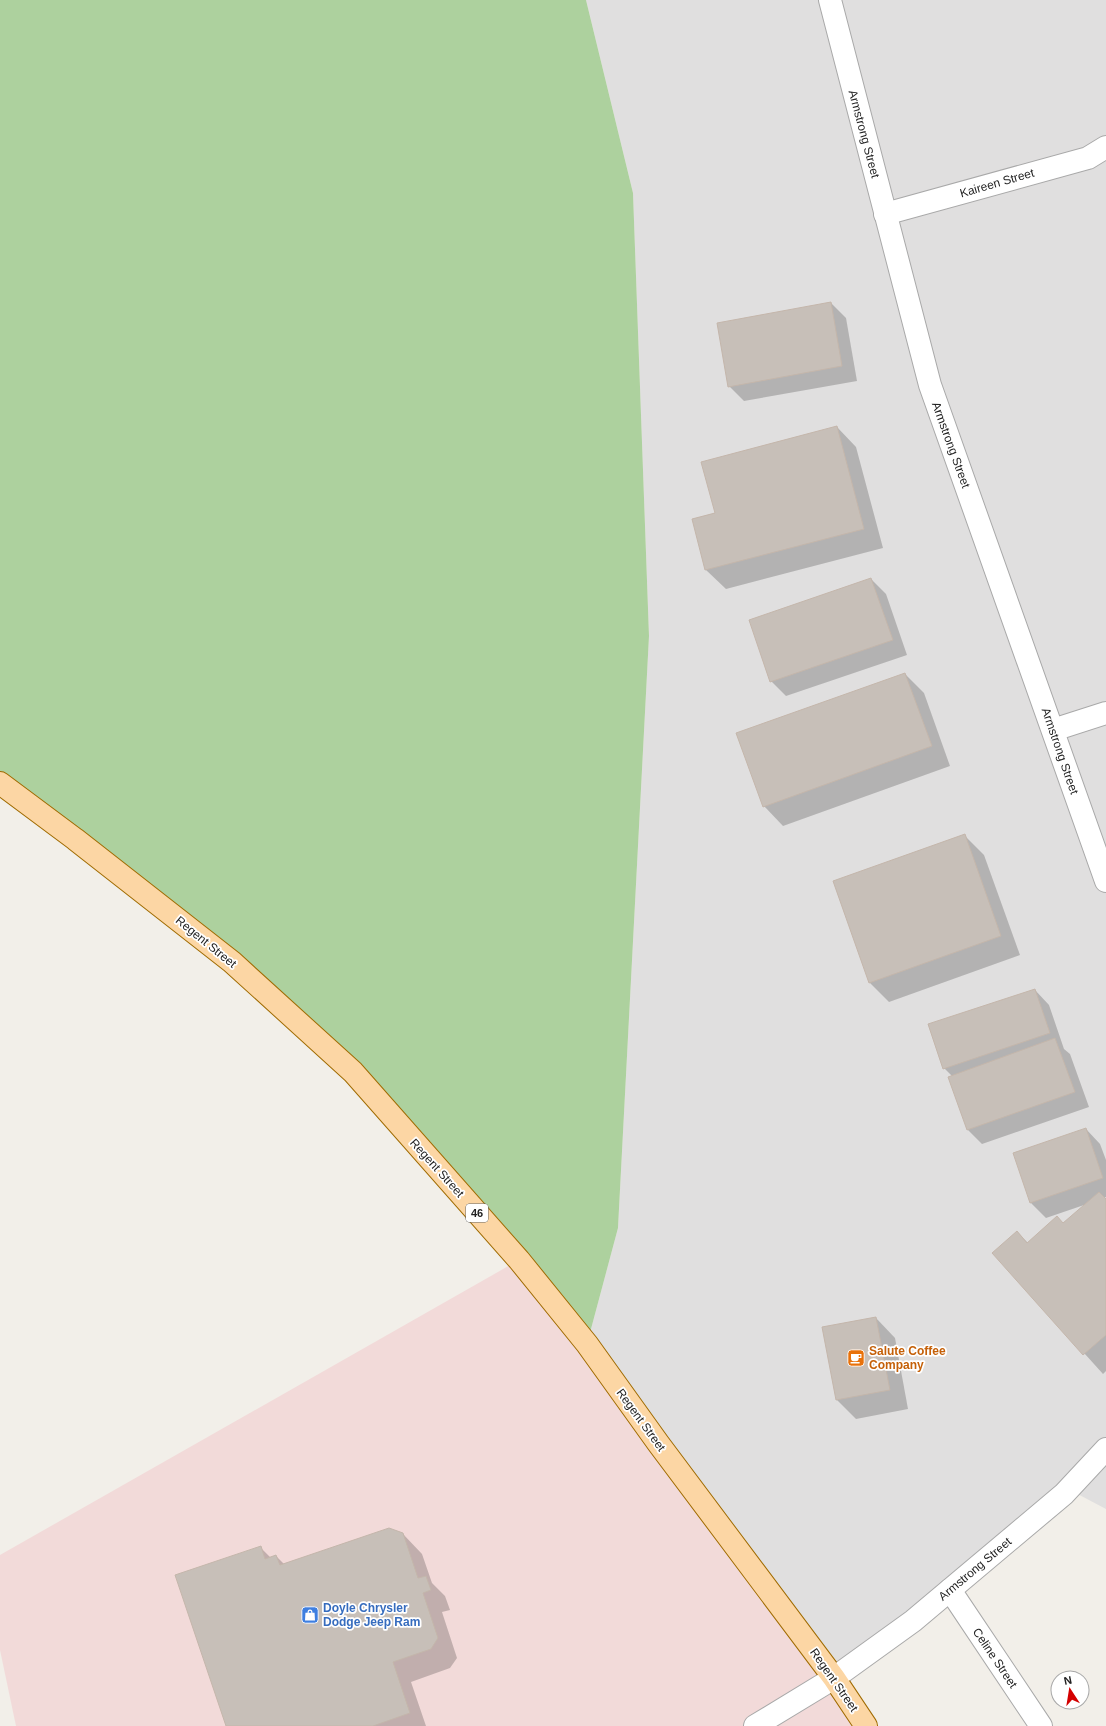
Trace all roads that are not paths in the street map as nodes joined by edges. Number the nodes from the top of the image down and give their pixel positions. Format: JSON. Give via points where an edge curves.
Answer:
{"nodes":[{"id":1,"x":830,"y":0,"type":"edge"},
{"id":2,"x":1106,"y":147,"type":"edge"},
{"id":3,"x":885,"y":214,"type":"junction"},
{"id":4,"x":1106,"y":713,"type":"edge"},
{"id":5,"x":1053,"y":730,"type":"junction"},
{"id":6,"x":0,"y":783,"type":"edge"},
{"id":7,"x":1106,"y":881,"type":"edge"},
{"id":8,"x":1106,"y":1449,"type":"edge"},
{"id":9,"x":950,"y":1590,"type":"junction"},
{"id":10,"x":834,"y":1678,"type":"junction"},
{"id":11,"x":756,"y":1726,"type":"edge"},
{"id":12,"x":866,"y":1726,"type":"edge"},
{"id":13,"x":1041,"y":1726,"type":"edge"}],
"edges":[{"from":1,"to":3,"type":"street","name":"Armstrong Street"},
{"from":2,"to":3,"type":"street","name":"Kaireen Street","via":[[1088,158]]},
{"from":3,"to":5,"type":"street","name":"Armstrong Street","via":[[930,385]]},
{"from":4,"to":5,"type":"street"},
{"from":5,"to":7,"type":"street","name":"Armstrong Street"},
{"from":6,"to":10,"type":"main road","name":"Regent Street","number":"46","via":[[232,962],[353,1072],[519,1260],[582,1338]]},
{"from":8,"to":9,"type":"street","name":"Armstrong Street","via":[[1064,1494]]},
{"from":9,"to":10,"type":"street","name":"Armstrong Street","via":[[913,1621]]},
{"from":9,"to":13,"type":"street","name":"Celine Street"},
{"from":10,"to":11,"type":"street","name":"Armstrong Street"},
{"from":10,"to":12,"type":"main road","name":"Regent Street","number":"46"}]}
